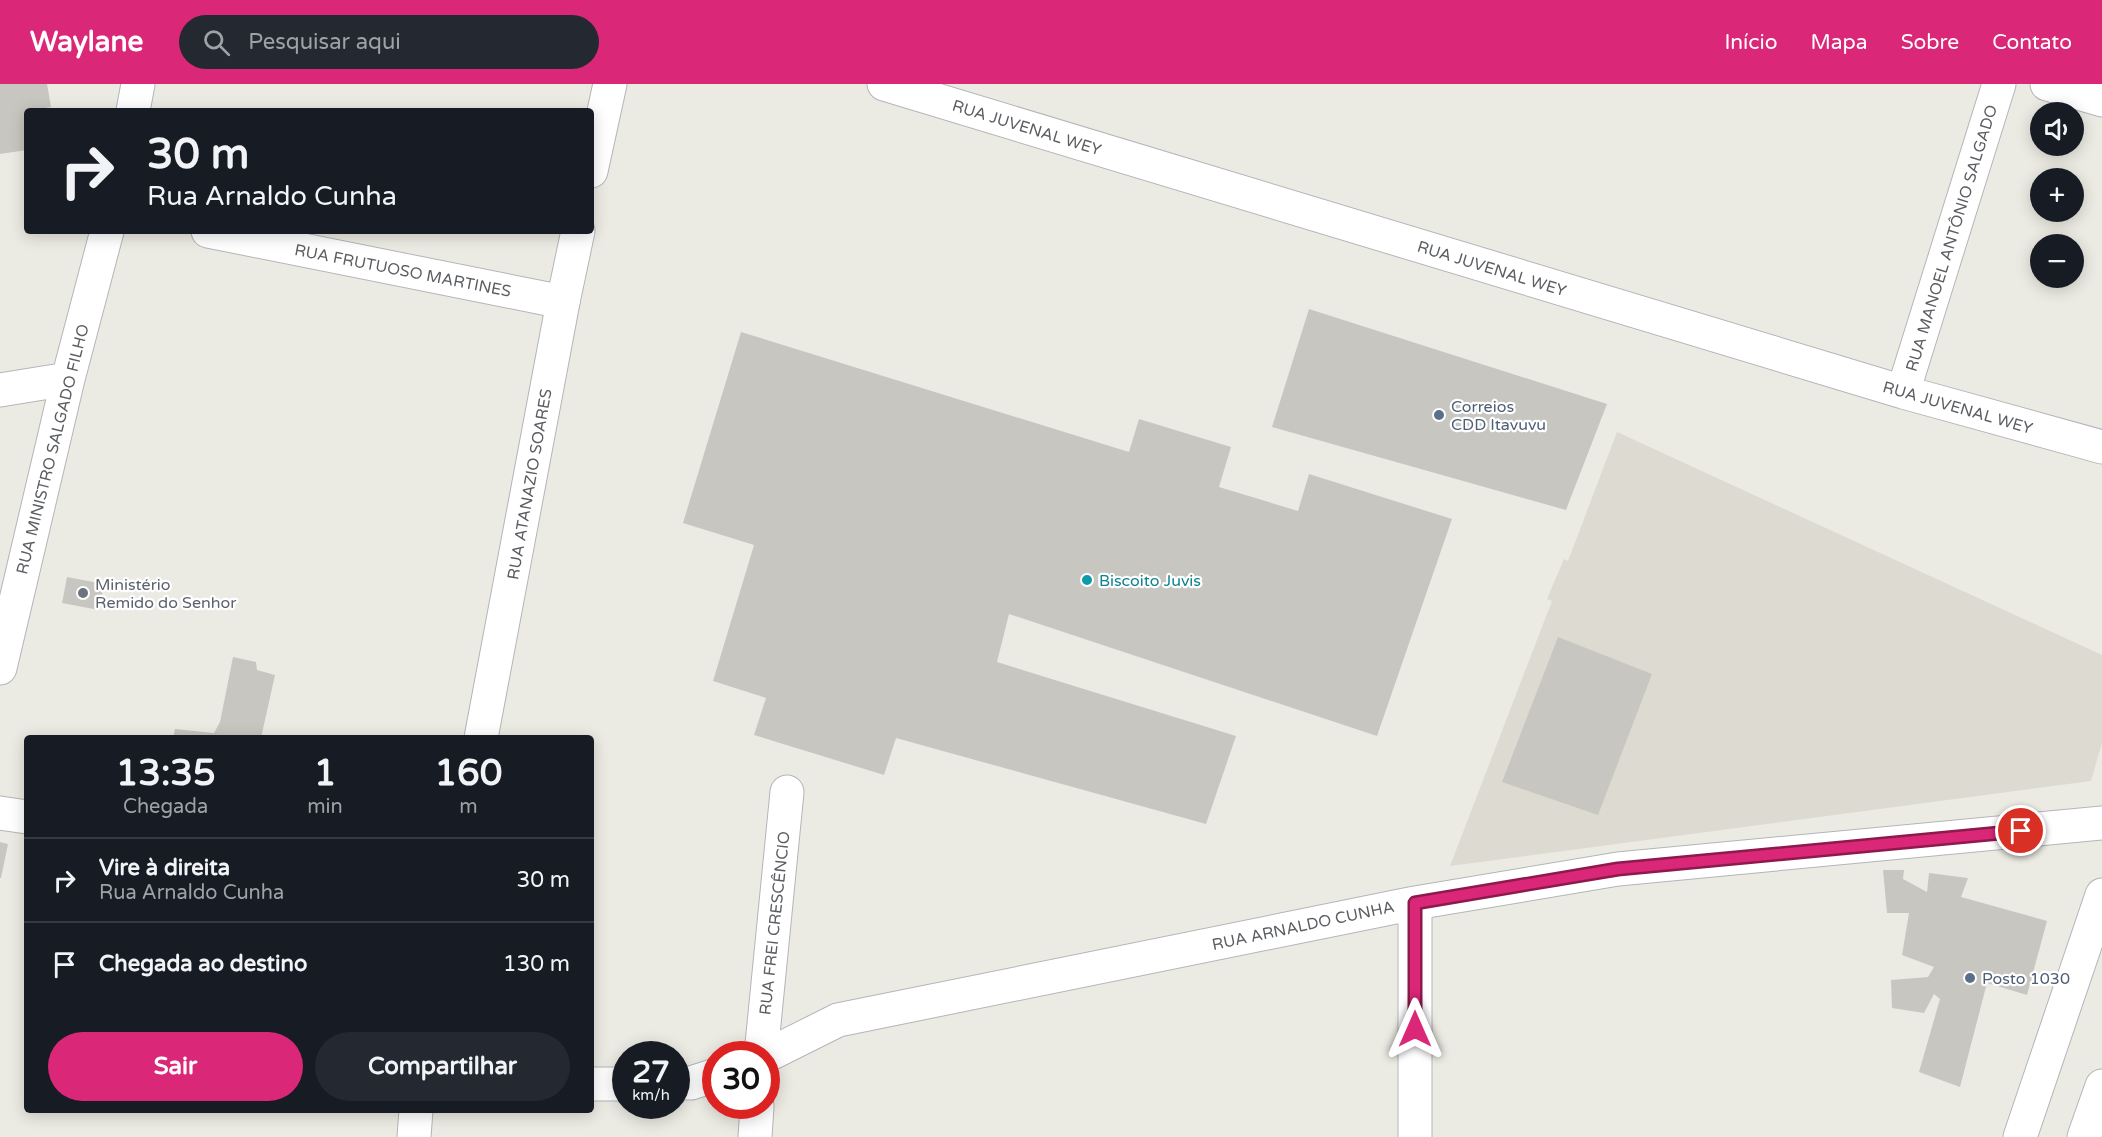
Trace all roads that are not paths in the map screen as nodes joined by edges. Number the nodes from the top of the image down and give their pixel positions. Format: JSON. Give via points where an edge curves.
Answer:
{"nodes":[{"id":1,"x":138,"y":84,"type":"edge"},
{"id":2,"x":610,"y":84,"type":"edge"},
{"id":3,"x":884,"y":84,"type":"edge"},
{"id":4,"x":1999,"y":84,"type":"edge"},
{"id":5,"x":2047,"y":84,"type":"edge"},
{"id":6,"x":2102,"y":100,"type":"edge"},
{"id":7,"x":134,"y":108,"type":"edge"},
{"id":8,"x":594,"y":157,"type":"edge"},
{"id":9,"x":106,"y":234,"type":"edge"},
{"id":10,"x":223,"y":234,"type":"edge"},
{"id":11,"x":577,"y":234,"type":"edge"},
{"id":12,"x":563,"y":302,"type":"junction"},
{"id":13,"x":68,"y":379,"type":"junction"},
{"id":14,"x":0,"y":390,"type":"edge"},
{"id":15,"x":1903,"y":392,"type":"junction"},
{"id":16,"x":2102,"y":447,"type":"edge"},
{"id":17,"x":0,"y":668,"type":"edge"},
{"id":18,"x":482,"y":735,"type":"edge"},
{"id":19,"x":787,"y":792,"type":"dead end"},
{"id":20,"x":0,"y":813,"type":"edge"},
{"id":21,"x":24,"y":817,"type":"edge"},
{"id":22,"x":2102,"y":823,"type":"edge"},
{"id":23,"x":2102,"y":895,"type":"edge"},
{"id":24,"x":1415,"y":903,"type":"junction"},
{"id":25,"x":762,"y":1041,"type":"edge"},
{"id":26,"x":780,"y":1049,"type":"edge"},
{"id":27,"x":594,"y":1084,"type":"edge"},
{"id":28,"x":612,"y":1084,"type":"edge"},
{"id":29,"x":2102,"y":1086,"type":"edge"},
{"id":30,"x":416,"y":1113,"type":"edge"},
{"id":31,"x":756,"y":1119,"type":"edge"},
{"id":32,"x":414,"y":1137,"type":"edge"},
{"id":33,"x":755,"y":1137,"type":"edge"},
{"id":34,"x":1414,"y":1137,"type":"edge"},
{"id":35,"x":2020,"y":1137,"type":"edge"},
{"id":36,"x":2084,"y":1137,"type":"edge"}],
"edges":[{"from":1,"to":7,"type":"street"},
{"from":2,"to":8,"type":"street"},
{"from":3,"to":15,"type":"street","name":"RUA JUVENAL WEY"},
{"from":4,"to":15,"type":"street","name":"RUA MANOEL ANTÔNIO SALGADO"},
{"from":5,"to":6,"type":"street"},
{"from":9,"to":13,"type":"street","name":"RUA MINISTRO SALGADO FILHO"},
{"from":10,"to":12,"type":"street","name":"RUA FRUTUOSO MARTINES"},
{"from":11,"to":12,"type":"street","name":"RUA ATANAZIO SOARES"},
{"from":12,"to":18,"type":"street","name":"RUA ATANAZIO SOARES"},
{"from":13,"to":14,"type":"street"},
{"from":13,"to":17,"type":"street","name":"RUA MINISTRO SALGADO FILHO"},
{"from":15,"to":16,"type":"street","name":"RUA JUVENAL WEY"},
{"from":19,"to":25,"type":"street","name":"RUA FREI CRESCÊNCIO"},
{"from":20,"to":21,"type":"street"},
{"from":22,"to":24,"type":"street","name":"RUA ARNALDO CUNHA","via":[[1618,869]]},
{"from":23,"to":35,"type":"street"},
{"from":24,"to":26,"type":"street","name":"RUA ARNALDO CUNHA","via":[[838,1020]]},
{"from":24,"to":34,"type":"street"},
{"from":27,"to":28,"type":"street"},
{"from":29,"to":36,"type":"street"},
{"from":30,"to":32,"type":"street"},
{"from":31,"to":33,"type":"street"}]}
